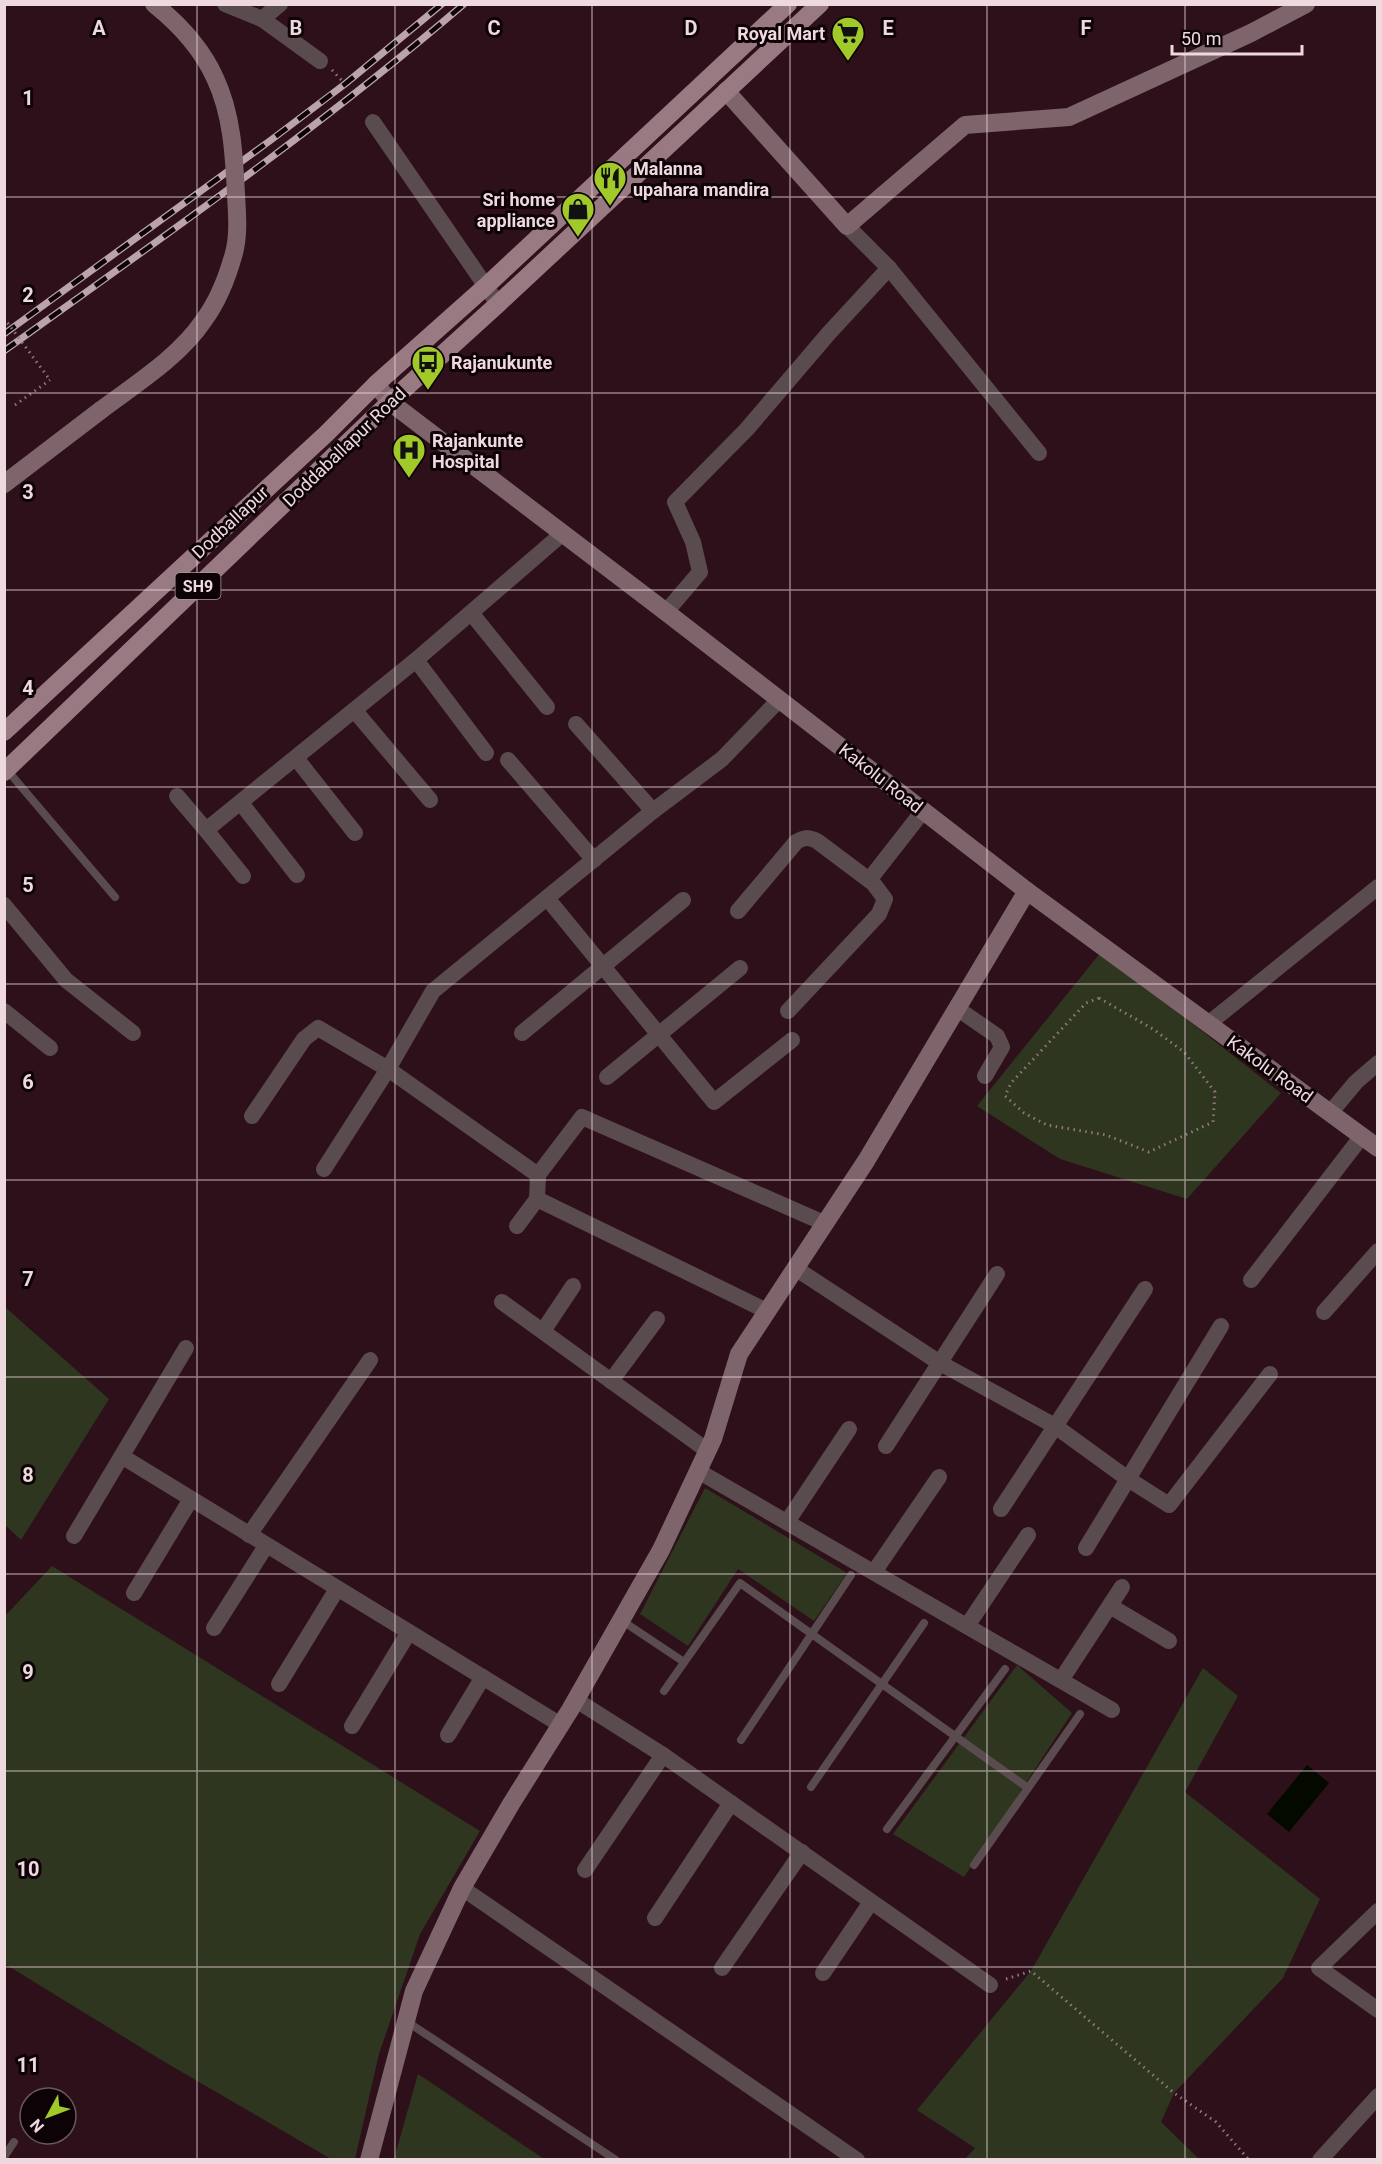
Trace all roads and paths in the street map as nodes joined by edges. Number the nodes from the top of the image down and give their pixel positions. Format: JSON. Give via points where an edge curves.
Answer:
{"nodes":[{"id":1,"x":154,"y":4,"type":"edge"},
{"id":2,"x":225,"y":4,"type":"edge"},
{"id":3,"x":280,"y":4,"type":"edge"},
{"id":4,"x":788,"y":4,"type":"edge"},
{"id":5,"x":820,"y":4,"type":"edge"},
{"id":6,"x":1306,"y":4,"type":"edge"},
{"id":7,"x":262,"y":19,"type":"junction"},
{"id":8,"x":320,"y":61,"type":"dead end"},
{"id":9,"x":711,"y":78,"type":"junction"},
{"id":10,"x":726,"y":91,"type":"junction"},
{"id":11,"x":373,"y":122,"type":"dead end"},
{"id":12,"x":848,"y":226,"type":"junction"},
{"id":13,"x":889,"y":268,"type":"junction"},
{"id":14,"x":485,"y":287,"type":"junction"},
{"id":15,"x":498,"y":304,"type":"junction"},
{"id":16,"x":4,"y":318,"type":"edge"},
{"id":17,"x":376,"y":384,"type":"junction"},
{"id":18,"x":390,"y":402,"type":"junction"},
{"id":19,"x":15,"y":405,"type":"dead end"},
{"id":20,"x":1039,"y":453,"type":"dead end"},
{"id":21,"x":4,"y":484,"type":"edge"},
{"id":22,"x":562,"y":534,"type":"junction"},
{"id":23,"x":666,"y":612,"type":"junction"},
{"id":24,"x":472,"y":614,"type":"junction"},
{"id":25,"x":416,"y":660,"type":"junction"},
{"id":26,"x":779,"y":700,"type":"junction"},
{"id":27,"x":547,"y":707,"type":"dead end"},
{"id":28,"x":354,"y":711,"type":"junction"},
{"id":29,"x":576,"y":724,"type":"dead end"},
{"id":30,"x":4,"y":732,"type":"edge"},
{"id":31,"x":486,"y":753,"type":"dead end"},
{"id":32,"x":296,"y":758,"type":"junction"},
{"id":33,"x":508,"y":760,"type":"dead end"},
{"id":34,"x":5,"y":769,"type":"edge"},
{"id":35,"x":177,"y":796,"type":"dead end"},
{"id":36,"x":430,"y":800,"type":"dead end"},
{"id":37,"x":241,"y":803,"type":"junction"},
{"id":38,"x":653,"y":811,"type":"junction"},
{"id":39,"x":923,"y":811,"type":"junction"},
{"id":40,"x":206,"y":830,"type":"junction"},
{"id":41,"x":355,"y":833,"type":"dead end"},
{"id":42,"x":594,"y":860,"type":"junction"},
{"id":43,"x":297,"y":875,"type":"dead end"},
{"id":44,"x":243,"y":876,"type":"dead end"},
{"id":45,"x":869,"y":880,"type":"junction"},
{"id":46,"x":1377,"y":887,"type":"edge"},
{"id":47,"x":1028,"y":891,"type":"junction"},
{"id":48,"x":114,"y":897,"type":"dead end"},
{"id":49,"x":546,"y":898,"type":"junction"},
{"id":50,"x":682,"y":900,"type":"dead end"},
{"id":51,"x":4,"y":905,"type":"edge"},
{"id":52,"x":738,"y":911,"type":"dead end"},
{"id":53,"x":603,"y":967,"type":"junction"},
{"id":54,"x":740,"y":968,"type":"dead end"},
{"id":55,"x":958,"y":1009,"type":"junction"},
{"id":56,"x":4,"y":1011,"type":"edge"},
{"id":57,"x":788,"y":1011,"type":"dead end"},
{"id":58,"x":1208,"y":1024,"type":"junction"},
{"id":59,"x":1153,"y":1029,"type":"joint"},
{"id":60,"x":133,"y":1033,"type":"dead end"},
{"id":61,"x":522,"y":1033,"type":"dead end"},
{"id":62,"x":658,"y":1034,"type":"junction"},
{"id":63,"x":792,"y":1040,"type":"dead end"},
{"id":64,"x":50,"y":1048,"type":"dead end"},
{"id":65,"x":1377,"y":1063,"type":"edge"},
{"id":66,"x":388,"y":1069,"type":"junction"},
{"id":67,"x":984,"y":1076,"type":"dead end"},
{"id":68,"x":607,"y":1077,"type":"dead end"},
{"id":69,"x":1330,"y":1113,"type":"junction"},
{"id":70,"x":252,"y":1116,"type":"dead end"},
{"id":71,"x":1362,"y":1136,"type":"junction"},
{"id":72,"x":1377,"y":1148,"type":"edge"},
{"id":73,"x":324,"y":1169,"type":"dead end"},
{"id":74,"x":538,"y":1175,"type":"junction"},
{"id":75,"x":537,"y":1199,"type":"junction"},
{"id":76,"x":824,"y":1223,"type":"junction"},
{"id":77,"x":517,"y":1226,"type":"dead end"},
{"id":78,"x":1377,"y":1251,"type":"edge"},
{"id":79,"x":795,"y":1268,"type":"junction"},
{"id":80,"x":997,"y":1274,"type":"dead end"},
{"id":81,"x":1251,"y":1280,"type":"dead end"},
{"id":82,"x":573,"y":1286,"type":"dead end"},
{"id":83,"x":1145,"y":1289,"type":"dead end"},
{"id":84,"x":502,"y":1302,"type":"dead end"},
{"id":85,"x":767,"y":1311,"type":"junction"},
{"id":86,"x":1324,"y":1312,"type":"dead end"},
{"id":87,"x":657,"y":1319,"type":"dead end"},
{"id":88,"x":1221,"y":1326,"type":"dead end"},
{"id":89,"x":543,"y":1331,"type":"junction"},
{"id":90,"x":186,"y":1348,"type":"dead end"},
{"id":91,"x":370,"y":1360,"type":"dead end"},
{"id":92,"x":940,"y":1363,"type":"junction"},
{"id":93,"x":1270,"y":1374,"type":"dead end"},
{"id":94,"x":611,"y":1381,"type":"junction"},
{"id":95,"x":1055,"y":1426,"type":"junction"},
{"id":96,"x":849,"y":1429,"type":"dead end"},
{"id":97,"x":886,"y":1446,"type":"dead end"},
{"id":98,"x":708,"y":1451,"type":"junction"},
{"id":99,"x":123,"y":1457,"type":"junction"},
{"id":100,"x":698,"y":1471,"type":"junction"},
{"id":101,"x":939,"y":1477,"type":"dead end"},
{"id":102,"x":1128,"y":1479,"type":"junction"},
{"id":103,"x":191,"y":1499,"type":"junction"},
{"id":104,"x":1001,"y":1509,"type":"dead end"},
{"id":105,"x":788,"y":1522,"type":"junction"},
{"id":106,"x":249,"y":1535,"type":"junction"},
{"id":107,"x":1028,"y":1535,"type":"dead end"},
{"id":108,"x":74,"y":1536,"type":"dead end"},
{"id":109,"x":266,"y":1546,"type":"junction"},
{"id":110,"x":1086,"y":1548,"type":"dead end"},
{"id":111,"x":874,"y":1572,"type":"junction"},
{"id":112,"x":851,"y":1575,"type":"dead end"},
{"id":113,"x":1122,"y":1587,"type":"dead end"},
{"id":114,"x":337,"y":1589,"type":"junction"},
{"id":115,"x":134,"y":1593,"type":"dead end"},
{"id":116,"x":1110,"y":1606,"type":"junction"},
{"id":117,"x":621,"y":1620,"type":"junction"},
{"id":118,"x":924,"y":1623,"type":"dead end"},
{"id":119,"x":967,"y":1626,"type":"junction"},
{"id":120,"x":214,"y":1628,"type":"dead end"},
{"id":121,"x":409,"y":1632,"type":"junction"},
{"id":122,"x":811,"y":1635,"type":"junction"},
{"id":123,"x":1169,"y":1641,"type":"dead end"},
{"id":124,"x":684,"y":1662,"type":"junction"},
{"id":125,"x":1005,"y":1669,"type":"dead end"},
{"id":126,"x":483,"y":1677,"type":"junction"},
{"id":127,"x":1061,"y":1680,"type":"junction"},
{"id":128,"x":279,"y":1684,"type":"dead end"},
{"id":129,"x":881,"y":1685,"type":"junction"},
{"id":130,"x":664,"y":1691,"type":"dead end"},
{"id":131,"x":576,"y":1700,"type":"junction"},
{"id":132,"x":1112,"y":1710,"type":"dead end"},
{"id":133,"x":1080,"y":1714,"type":"dead end"},
{"id":134,"x":561,"y":1725,"type":"junction"},
{"id":135,"x":352,"y":1726,"type":"dead end"},
{"id":136,"x":448,"y":1735,"type":"dead end"},
{"id":137,"x":955,"y":1738,"type":"junction"},
{"id":138,"x":741,"y":1740,"type":"dead end"},
{"id":139,"x":663,"y":1755,"type":"junction"},
{"id":140,"x":811,"y":1787,"type":"dead end"},
{"id":141,"x":1028,"y":1788,"type":"junction"},
{"id":142,"x":731,"y":1803,"type":"junction"},
{"id":143,"x":887,"y":1829,"type":"dead end"},
{"id":144,"x":802,"y":1852,"type":"junction"},
{"id":145,"x":974,"y":1865,"type":"dead end"},
{"id":146,"x":585,"y":1870,"type":"dead end"},
{"id":147,"x":462,"y":1888,"type":"junction"},
{"id":148,"x":871,"y":1902,"type":"junction"},
{"id":149,"x":1377,"y":1911,"type":"edge"},
{"id":150,"x":655,"y":1918,"type":"dead end"},
{"id":151,"x":722,"y":1968,"type":"dead end"},
{"id":152,"x":823,"y":1973,"type":"dead end"},
{"id":153,"x":990,"y":1984,"type":"joint"},
{"id":154,"x":1377,"y":2010,"type":"edge"},
{"id":155,"x":406,"y":2020,"type":"junction"},
{"id":156,"x":1377,"y":2096,"type":"edge"},
{"id":157,"x":14,"y":2142,"type":"dead end"},
{"id":158,"x":4,"y":2157,"type":"edge"},
{"id":159,"x":369,"y":2160,"type":"edge"},
{"id":160,"x":616,"y":2160,"type":"edge"},
{"id":161,"x":857,"y":2160,"type":"edge"},
{"id":162,"x":1249,"y":2160,"type":"edge"},
{"id":163,"x":1320,"y":2160,"type":"edge"}],
"edges":[{"from":1,"to":21,"type":"main road","bridge":true,"via":[[195,45],[224,100],[234,141],[238,228],[234,253],[215,302],[190,337],[140,381]]},
{"from":2,"to":7,"type":"street"},
{"from":3,"to":7,"type":"street"},
{"from":4,"to":9,"type":"main road","name":"Doddaballapur Road","number":"SH9"},
{"from":5,"to":10,"type":"main road","name":"Doddaballapur Road","number":"SH9"},
{"from":6,"to":12,"type":"main road","via":[[1069,117],[965,125]]},
{"from":7,"to":8,"type":"street"},
{"from":9,"to":10,"type":"street"},
{"from":9,"to":14,"type":"main road","name":"Doddaballapur Road","number":"SH9"},
{"from":10,"to":12,"type":"main road"},
{"from":10,"to":15,"type":"main road","name":"Doddaballapur Road","number":"SH9"},
{"from":11,"to":14,"type":"street"},
{"from":12,"to":13,"type":"street"},
{"from":13,"to":20,"type":"street"},
{"from":13,"to":23,"type":"street","via":[[747,429],[675,502],[693,542],[700,572]]},
{"from":14,"to":15,"type":"street"},
{"from":14,"to":17,"type":"main road","name":"Doddaballapur Road","number":"SH9"},
{"from":15,"to":18,"type":"main road","name":"Doddaballapur Road","number":"SH9"},
{"from":16,"to":19,"type":"path","bridge":true,"via":[[50,380]]},
{"from":17,"to":18,"type":"main road","name":"Kakolu Road"},
{"from":17,"to":30,"type":"main road","name":"Dodballapur","number":"SH9"},
{"from":18,"to":22,"type":"main road","name":"Kakolu Road"},
{"from":18,"to":34,"type":"main road","name":"Doddaballapur Road","number":"SH9"},
{"from":22,"to":23,"type":"main road","name":"Kakolu Road"},
{"from":22,"to":24,"type":"street"},
{"from":23,"to":26,"type":"main road","name":"Kakolu Road"},
{"from":24,"to":25,"type":"street"},
{"from":24,"to":27,"type":"street"},
{"from":25,"to":28,"type":"street"},
{"from":25,"to":31,"type":"street"},
{"from":26,"to":38,"type":"street","via":[[722,759]]},
{"from":26,"to":39,"type":"main road","name":"Kakolu Road"},
{"from":28,"to":32,"type":"street"},
{"from":28,"to":36,"type":"street"},
{"from":29,"to":38,"type":"street"},
{"from":32,"to":37,"type":"street"},
{"from":32,"to":41,"type":"street"},
{"from":33,"to":42,"type":"street"},
{"from":34,"to":48,"type":"lane"},
{"from":35,"to":40,"type":"street"},
{"from":37,"to":40,"type":"street"},
{"from":37,"to":43,"type":"street"},
{"from":38,"to":42,"type":"street"},
{"from":39,"to":45,"type":"street"},
{"from":39,"to":47,"type":"main road","name":"Kakolu Road"},
{"from":40,"to":44,"type":"street"},
{"from":42,"to":49,"type":"street"},
{"from":45,"to":52,"type":"street","via":[[817,841],[803,838]]},
{"from":45,"to":57,"type":"street","via":[[885,899],[879,914]]},
{"from":46,"to":58,"type":"street"},
{"from":47,"to":55,"type":"main road"},
{"from":47,"to":58,"type":"main road","name":"Kakolu Road"},
{"from":49,"to":53,"type":"street"},
{"from":49,"to":66,"type":"street","via":[[433,991]]},
{"from":50,"to":53,"type":"street"},
{"from":51,"to":60,"type":"street","via":[[66,980]]},
{"from":53,"to":61,"type":"street"},
{"from":53,"to":62,"type":"street"},
{"from":54,"to":62,"type":"street"},
{"from":55,"to":67,"type":"street","via":[[997,1036],[1002,1047]]},
{"from":55,"to":76,"type":"main road"},
{"from":56,"to":64,"type":"street"},
{"from":58,"to":69,"type":"main road","name":"Kakolu Road"},
{"from":59,"to":59,"type":"path","via":[[1184,1052],[1215,1092],[1213,1122],[1149,1152],[1106,1136],[1047,1125],[1024,1113],[1005,1096],[1011,1083],[1086,1003],[1099,998]]},
{"from":62,"to":63,"type":"street","via":[[714,1102]]},
{"from":62,"to":68,"type":"street"},
{"from":65,"to":69,"type":"street"},
{"from":66,"to":70,"type":"street","via":[[318,1028],[304,1039]]},
{"from":66,"to":73,"type":"street"},
{"from":66,"to":74,"type":"street"},
{"from":69,"to":71,"type":"main road","name":"Kakolu Road"},
{"from":71,"to":72,"type":"main road","name":"Kakolu Road"},
{"from":71,"to":81,"type":"street"},
{"from":74,"to":75,"type":"street"},
{"from":74,"to":76,"type":"street","via":[[582,1117]]},
{"from":75,"to":77,"type":"street"},
{"from":75,"to":85,"type":"street"},
{"from":76,"to":79,"type":"main road"},
{"from":78,"to":86,"type":"street"},
{"from":79,"to":85,"type":"main road"},
{"from":79,"to":92,"type":"street"},
{"from":80,"to":92,"type":"street"},
{"from":82,"to":89,"type":"street"},
{"from":83,"to":95,"type":"street"},
{"from":84,"to":89,"type":"street"},
{"from":85,"to":98,"type":"main road","via":[[739,1354]]},
{"from":87,"to":94,"type":"street"},
{"from":88,"to":102,"type":"street"},
{"from":89,"to":94,"type":"street"},
{"from":90,"to":99,"type":"street"},
{"from":91,"to":106,"type":"street"},
{"from":92,"to":95,"type":"street"},
{"from":92,"to":97,"type":"street"},
{"from":93,"to":102,"type":"street","via":[[1169,1505]]},
{"from":94,"to":98,"type":"street"},
{"from":95,"to":102,"type":"street"},
{"from":95,"to":104,"type":"street"},
{"from":96,"to":105,"type":"street"},
{"from":98,"to":100,"type":"main road"},
{"from":99,"to":103,"type":"street"},
{"from":99,"to":108,"type":"street"},
{"from":100,"to":105,"type":"street"},
{"from":100,"to":117,"type":"main road","via":[[661,1550]]},
{"from":101,"to":111,"type":"street"},
{"from":102,"to":110,"type":"street"},
{"from":103,"to":106,"type":"street"},
{"from":103,"to":115,"type":"street"},
{"from":105,"to":111,"type":"street"},
{"from":106,"to":109,"type":"street"},
{"from":107,"to":119,"type":"street"},
{"from":109,"to":114,"type":"street"},
{"from":109,"to":120,"type":"street"},
{"from":111,"to":119,"type":"street"},
{"from":112,"to":122,"type":"lane"},
{"from":113,"to":116,"type":"street"},
{"from":114,"to":121,"type":"street"},
{"from":114,"to":128,"type":"street"},
{"from":116,"to":123,"type":"street"},
{"from":116,"to":127,"type":"street"},
{"from":117,"to":124,"type":"lane"},
{"from":117,"to":131,"type":"main road"},
{"from":118,"to":129,"type":"lane"},
{"from":119,"to":127,"type":"street"},
{"from":121,"to":126,"type":"street"},
{"from":121,"to":135,"type":"street"},
{"from":122,"to":124,"type":"lane","via":[[740,1583]]},
{"from":122,"to":129,"type":"lane"},
{"from":122,"to":138,"type":"lane"},
{"from":124,"to":130,"type":"lane"},
{"from":125,"to":137,"type":"lane"},
{"from":126,"to":134,"type":"street"},
{"from":126,"to":136,"type":"street"},
{"from":127,"to":132,"type":"street"},
{"from":129,"to":137,"type":"lane"},
{"from":129,"to":140,"type":"lane"},
{"from":131,"to":134,"type":"main road"},
{"from":131,"to":139,"type":"street"},
{"from":133,"to":141,"type":"lane"},
{"from":134,"to":147,"type":"main road"},
{"from":137,"to":141,"type":"lane"},
{"from":137,"to":143,"type":"lane"},
{"from":139,"to":142,"type":"street"},
{"from":139,"to":146,"type":"street"},
{"from":141,"to":145,"type":"lane"},
{"from":142,"to":144,"type":"street"},
{"from":142,"to":150,"type":"street"},
{"from":144,"to":148,"type":"street"},
{"from":144,"to":151,"type":"street"},
{"from":147,"to":155,"type":"main road","via":[[414,1991]]},
{"from":147,"to":161,"type":"street"},
{"from":148,"to":152,"type":"street"},
{"from":148,"to":153,"type":"street"},
{"from":149,"to":154,"type":"street","via":[[1319,1968]]},
{"from":153,"to":162,"type":"path","via":[[1031,1971],[1174,2093],[1216,2122]]},
{"from":155,"to":159,"type":"main road"},
{"from":155,"to":160,"type":"lane"},
{"from":156,"to":163,"type":"street"},
{"from":157,"to":158,"type":"lane"}]}
